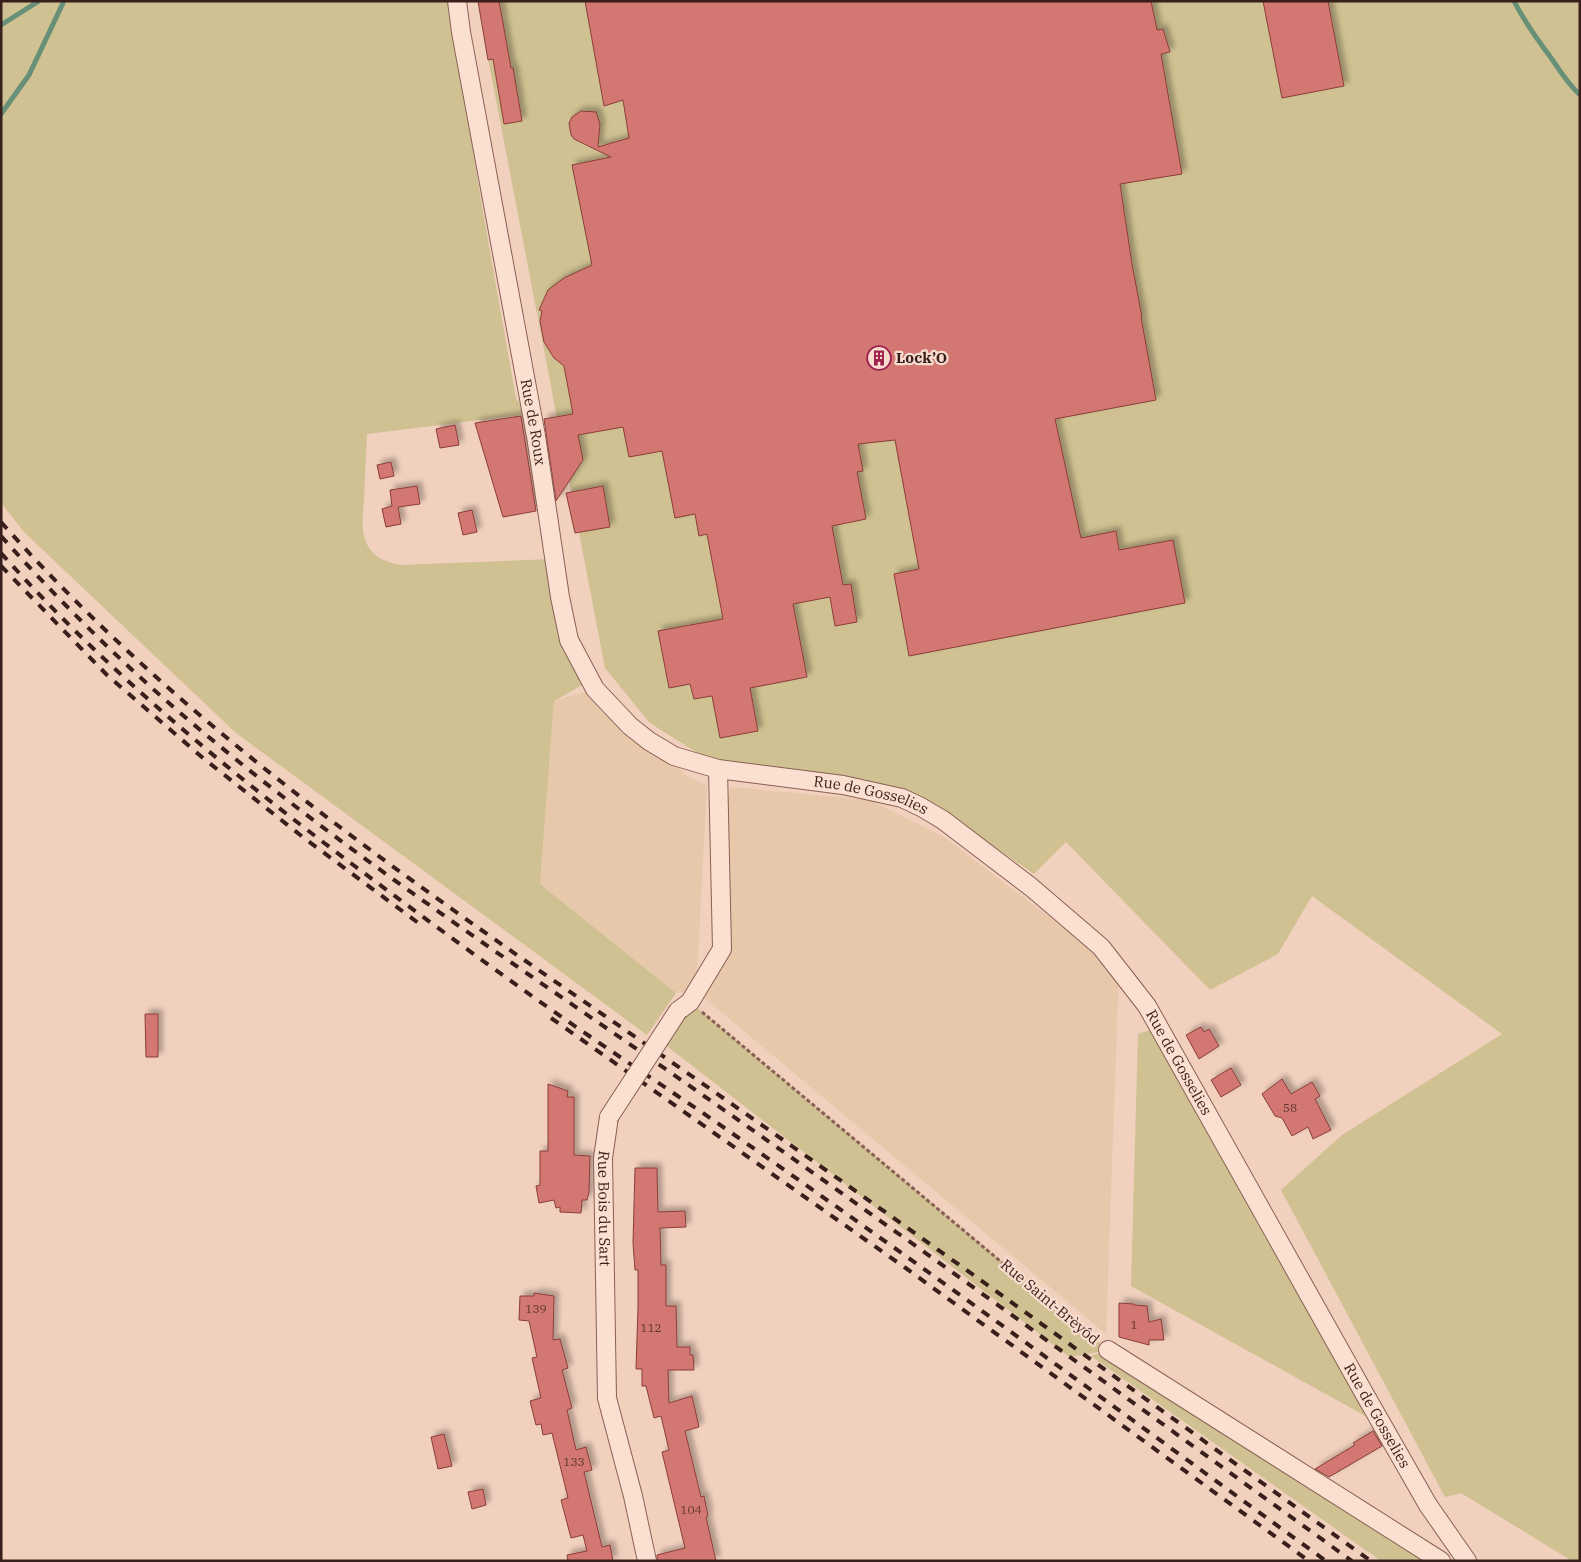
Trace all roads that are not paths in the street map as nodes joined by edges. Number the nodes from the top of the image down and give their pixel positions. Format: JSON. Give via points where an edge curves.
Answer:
{"nodes":[{"id":1,"x":457,"y":1,"type":"edge"},
{"id":2,"x":718,"y":769,"type":"junction"},
{"id":3,"x":1108,"y":1350,"type":"road end"},
{"id":4,"x":647,"y":1561,"type":"edge"},
{"id":5,"x":1441,"y":1561,"type":"edge"},
{"id":6,"x":1467,"y":1561,"type":"edge"}],
"edges":[{"from":1,"to":2,"type":"street","name":"Rue de Roux","via":[[536,436],[569,640],[595,689],[630,726],[674,756]]},
{"from":2,"to":4,"type":"street","name":"Rue Bois du Sart","bridge":true,"via":[[722,949],[609,1117],[603,1158],[607,1398]]},
{"from":2,"to":6,"type":"street","name":"Rue de Gosselies","via":[[843,785],[902,798],[921,806],[1031,887],[1101,948],[1147,1006],[1428,1505]]},
{"from":3,"to":5,"type":"street","name":"Rue Saint-Brèyôd"}]}
